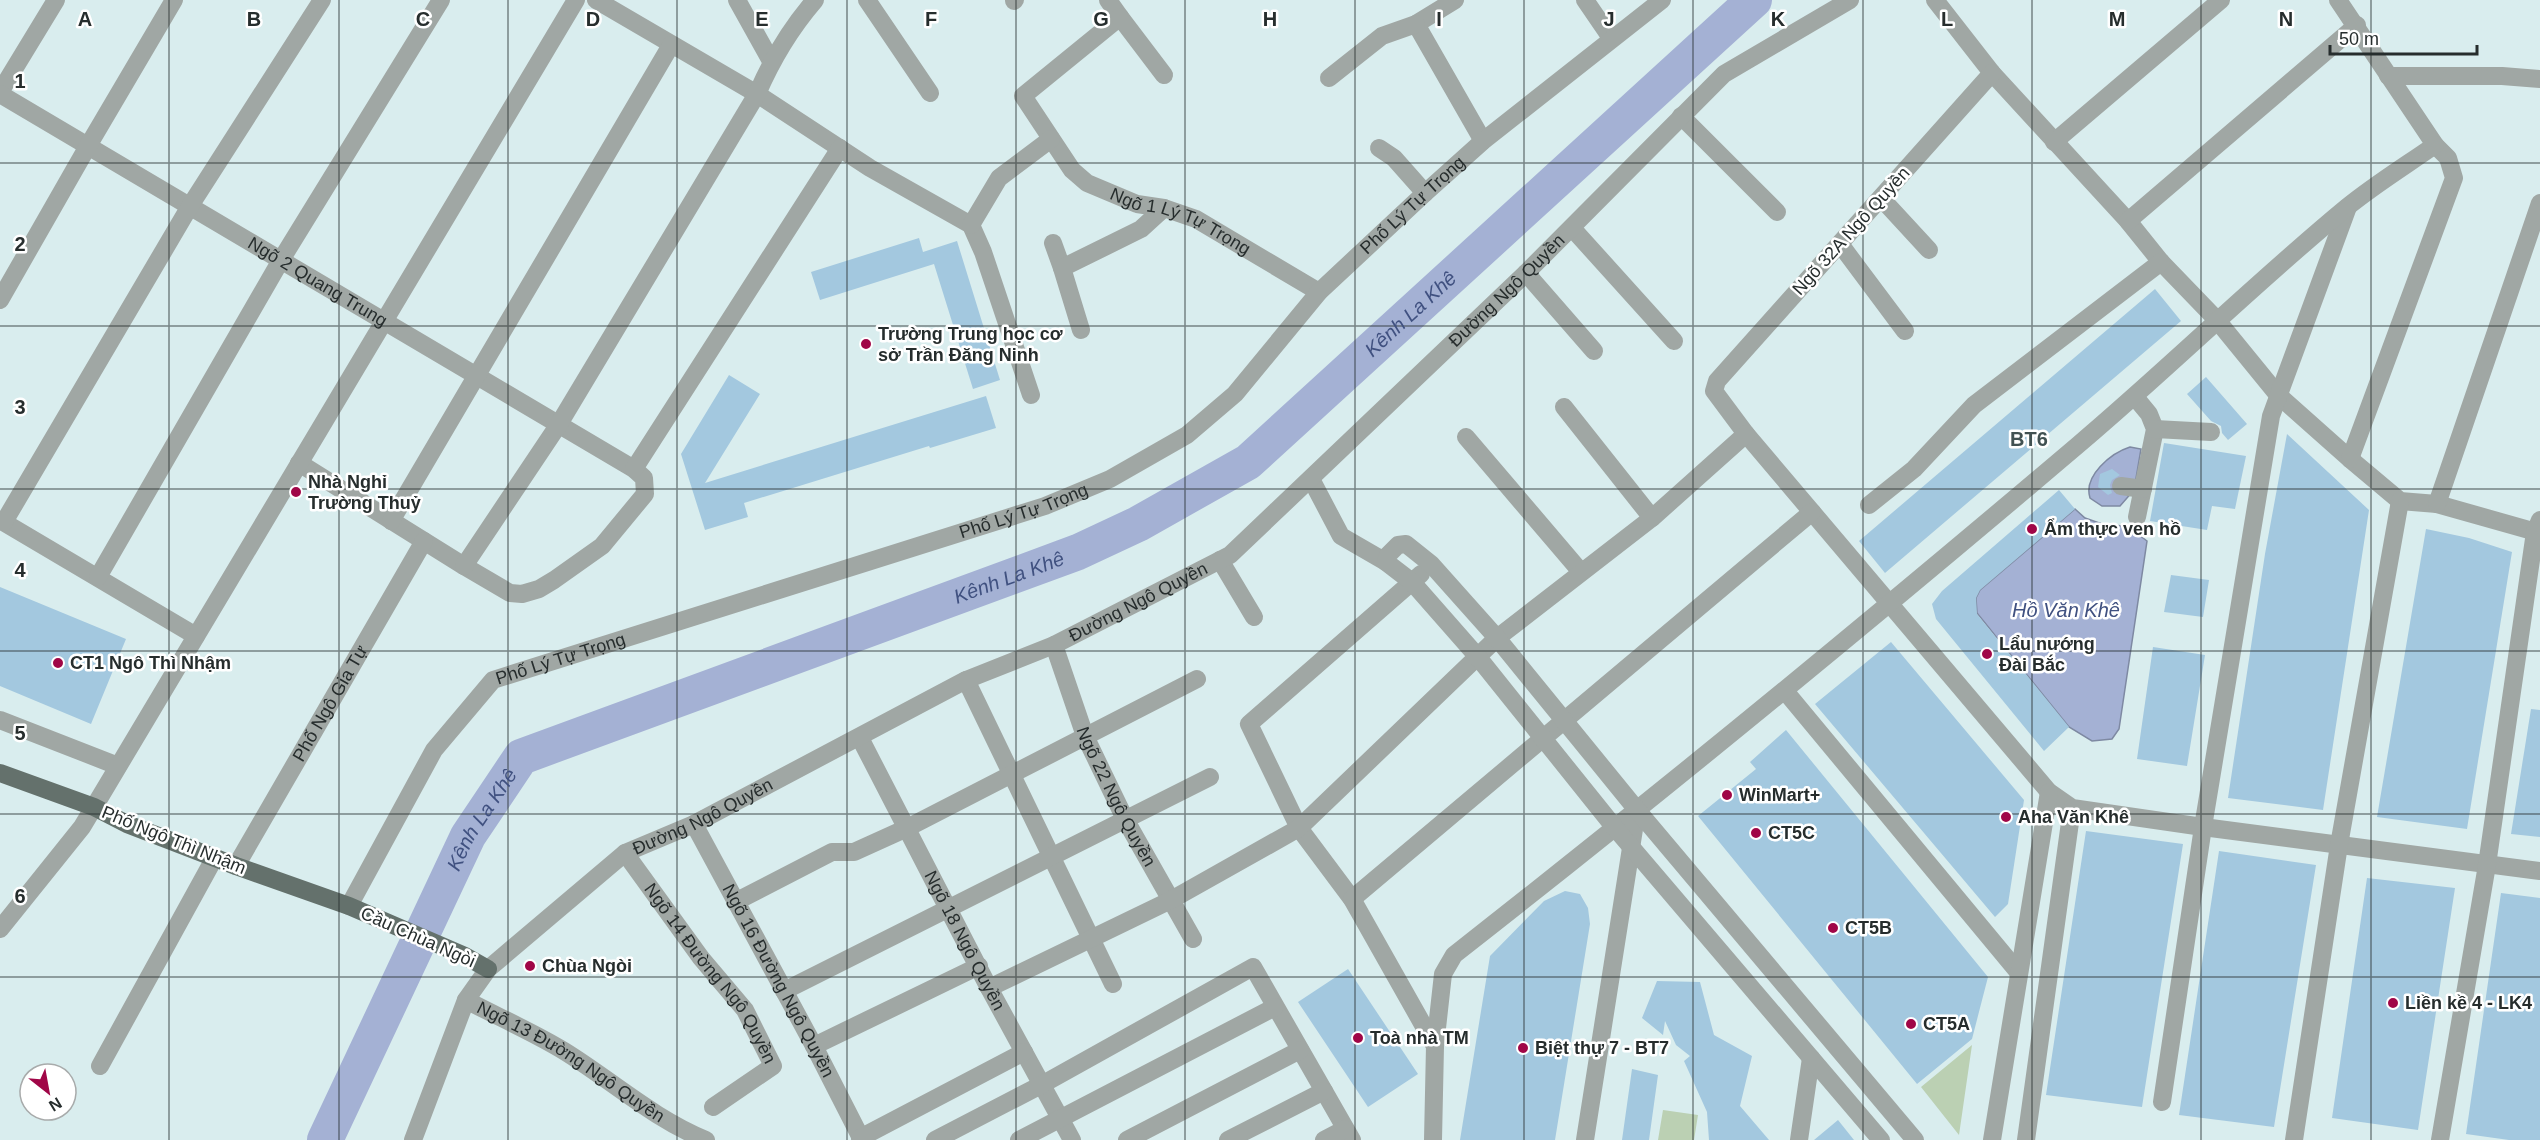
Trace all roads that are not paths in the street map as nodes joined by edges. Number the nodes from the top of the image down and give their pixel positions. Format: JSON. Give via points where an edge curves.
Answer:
{"nodes":[{"id":1,"x":56,"y":0,"type":"edge"},
{"id":2,"x":174,"y":0,"type":"edge"},
{"id":3,"x":322,"y":0,"type":"edge"},
{"id":4,"x":441,"y":0,"type":"edge"},
{"id":5,"x":576,"y":0,"type":"edge"},
{"id":6,"x":596,"y":0,"type":"edge"},
{"id":7,"x":737,"y":0,"type":"edge"},
{"id":8,"x":815,"y":0,"type":"edge"},
{"id":9,"x":867,"y":0,"type":"edge"},
{"id":10,"x":1108,"y":0,"type":"edge"},
{"id":11,"x":1455,"y":0,"type":"edge"},
{"id":12,"x":1585,"y":0,"type":"edge"},
{"id":13,"x":1662,"y":0,"type":"edge"},
{"id":14,"x":1850,"y":0,"type":"edge"},
{"id":15,"x":1935,"y":0,"type":"edge"},
{"id":16,"x":2221,"y":0,"type":"edge"},
{"id":17,"x":2338,"y":0,"type":"edge"},
{"id":18,"x":1120,"y":17,"type":"junction"},
{"id":19,"x":1416,"y":24,"type":"junction"},
{"id":20,"x":2357,"y":25,"type":"junction"},
{"id":21,"x":1611,"y":38,"type":"junction"},
{"id":22,"x":671,"y":45,"type":"junction"},
{"id":23,"x":771,"y":61,"type":"junction"},
{"id":24,"x":1992,"y":73,"type":"junction"},
{"id":25,"x":1164,"y":75,"type":"dead end"},
{"id":26,"x":2388,"y":76,"type":"junction"},
{"id":27,"x":1329,"y":78,"type":"dead end"},
{"id":28,"x":2540,"y":79,"type":"edge"},
{"id":29,"x":0,"y":93,"type":"edge"},
{"id":30,"x":930,"y":93,"type":"dead end"},
{"id":31,"x":757,"y":94,"type":"junction"},
{"id":32,"x":1681,"y":116,"type":"junction"},
{"id":33,"x":1051,"y":139,"type":"junction"},
{"id":34,"x":1483,"y":141,"type":"junction"},
{"id":35,"x":2054,"y":142,"type":"junction"},
{"id":36,"x":2435,"y":145,"type":"junction"},
{"id":37,"x":88,"y":146,"type":"junction"},
{"id":38,"x":840,"y":148,"type":"junction"},
{"id":39,"x":1379,"y":148,"type":"dead end"},
{"id":40,"x":1425,"y":193,"type":"junction"},
{"id":41,"x":1881,"y":198,"type":"junction"},
{"id":42,"x":2540,"y":203,"type":"edge"},
{"id":43,"x":190,"y":206,"type":"junction"},
{"id":44,"x":2349,"y":206,"type":"junction"},
{"id":45,"x":1164,"y":208,"type":"junction"},
{"id":46,"x":1777,"y":212,"type":"dead end"},
{"id":47,"x":2128,"y":221,"type":"junction"},
{"id":48,"x":972,"y":225,"type":"junction"},
{"id":49,"x":1572,"y":228,"type":"junction"},
{"id":50,"x":1053,"y":243,"type":"dead end"},
{"id":51,"x":1840,"y":244,"type":"junction"},
{"id":52,"x":1929,"y":250,"type":"dead end"},
{"id":53,"x":281,"y":260,"type":"junction"},
{"id":54,"x":2161,"y":262,"type":"junction"},
{"id":55,"x":1062,"y":267,"type":"junction"},
{"id":56,"x":1526,"y":273,"type":"junction"},
{"id":57,"x":1319,"y":292,"type":"junction"},
{"id":58,"x":0,"y":300,"type":"edge"},
{"id":59,"x":2216,"y":320,"type":"junction"},
{"id":60,"x":384,"y":321,"type":"junction"},
{"id":61,"x":1081,"y":330,"type":"dead end"},
{"id":62,"x":1905,"y":331,"type":"dead end"},
{"id":63,"x":1674,"y":341,"type":"dead end"},
{"id":64,"x":1594,"y":351,"type":"dead end"},
{"id":65,"x":477,"y":376,"type":"junction"},
{"id":66,"x":1030,"y":395,"type":"dead end"},
{"id":67,"x":2278,"y":395,"type":"junction"},
{"id":68,"x":2135,"y":397,"type":"junction"},
{"id":69,"x":1564,"y":407,"type":"dead end"},
{"id":70,"x":559,"y":424,"type":"junction"},
{"id":71,"x":2155,"y":429,"type":"junction"},
{"id":72,"x":2211,"y":432,"type":"dead end"},
{"id":73,"x":1746,"y":434,"type":"junction"},
{"id":74,"x":1466,"y":437,"type":"dead end"},
{"id":75,"x":2350,"y":459,"type":"junction"},
{"id":76,"x":299,"y":463,"type":"junction"},
{"id":77,"x":634,"y":469,"type":"junction"},
{"id":78,"x":1311,"y":479,"type":"junction"},
{"id":79,"x":2121,"y":486,"type":"dead end"},
{"id":80,"x":2143,"y":489,"type":"junction"},
{"id":81,"x":2400,"y":501,"type":"junction"},
{"id":82,"x":2437,"y":504,"type":"junction"},
{"id":83,"x":1869,"y":505,"type":"dead end"},
{"id":84,"x":1812,"y":512,"type":"junction"},
{"id":85,"x":2137,"y":517,"type":"dead end"},
{"id":86,"x":1652,"y":519,"type":"junction"},
{"id":87,"x":2,"y":521,"type":"edge"},
{"id":88,"x":392,"y":521,"type":"junction"},
{"id":89,"x":2538,"y":528,"type":"edge"},
{"id":90,"x":424,"y":541,"type":"junction"},
{"id":91,"x":1220,"y":560,"type":"junction"},
{"id":92,"x":1386,"y":562,"type":"junction"},
{"id":93,"x":1431,"y":564,"type":"junction"},
{"id":94,"x":465,"y":566,"type":"junction"},
{"id":95,"x":1581,"y":572,"type":"junction"},
{"id":96,"x":98,"y":577,"type":"junction"},
{"id":97,"x":1412,"y":582,"type":"junction"},
{"id":98,"x":1891,"y":603,"type":"junction"},
{"id":99,"x":1254,"y":617,"type":"dead end"},
{"id":100,"x":196,"y":636,"type":"junction"},
{"id":101,"x":1497,"y":638,"type":"junction"},
{"id":102,"x":1054,"y":645,"type":"junction"},
{"id":103,"x":1477,"y":656,"type":"junction"},
{"id":104,"x":1197,"y":679,"type":"dead end"},
{"id":105,"x":966,"y":680,"type":"junction"},
{"id":106,"x":1785,"y":691,"type":"junction"},
{"id":107,"x":0,"y":720,"type":"edge"},
{"id":108,"x":1564,"y":721,"type":"junction"},
{"id":109,"x":1085,"y":736,"type":"junction"},
{"id":110,"x":860,"y":738,"type":"junction"},
{"id":111,"x":1544,"y":738,"type":"junction"},
{"id":112,"x":118,"y":766,"type":"junction"},
{"id":113,"x":0,"y":773,"type":"edge"},
{"id":114,"x":1013,"y":773,"type":"junction"},
{"id":115,"x":1210,"y":777,"type":"dead end"},
{"id":116,"x":2049,"y":792,"type":"junction"},
{"id":117,"x":94,"y":807,"type":"junction"},
{"id":118,"x":2072,"y":808,"type":"junction"},
{"id":119,"x":1637,"y":810,"type":"junction"},
{"id":120,"x":1125,"y":819,"type":"junction"},
{"id":121,"x":694,"y":824,"type":"junction"},
{"id":122,"x":2204,"y":827,"type":"junction"},
{"id":123,"x":907,"y":828,"type":"junction"},
{"id":124,"x":1299,"y":828,"type":"junction"},
{"id":125,"x":1615,"y":828,"type":"junction"},
{"id":126,"x":2339,"y":845,"type":"junction"},
{"id":127,"x":1632,"y":847,"type":"junction"},
{"id":128,"x":625,"y":853,"type":"junction"},
{"id":129,"x":215,"y":857,"type":"junction"},
{"id":130,"x":1050,"y":857,"type":"junction"},
{"id":131,"x":2487,"y":865,"type":"junction"},
{"id":132,"x":236,"y":866,"type":"junction"},
{"id":133,"x":2540,"y":871,"type":"edge"},
{"id":134,"x":1352,"y":899,"type":"junction"},
{"id":135,"x":1171,"y":900,"type":"junction"},
{"id":136,"x":735,"y":902,"type":"junction"},
{"id":137,"x":349,"y":906,"type":"junction"},
{"id":138,"x":948,"y":907,"type":"junction"},
{"id":139,"x":3,"y":920,"type":"edge"},
{"id":140,"x":1090,"y":938,"type":"junction"},
{"id":141,"x":1193,"y":939,"type":"dead end"},
{"id":142,"x":979,"y":966,"type":"junction"},
{"id":143,"x":488,"y":969,"type":"junction"},
{"id":144,"x":2019,"y":973,"type":"junction"},
{"id":145,"x":1113,"y":984,"type":"dead end"},
{"id":146,"x":989,"y":988,"type":"junction"},
{"id":147,"x":784,"y":991,"type":"junction"},
{"id":148,"x":466,"y":1000,"type":"junction"},
{"id":149,"x":1275,"y":1006,"type":"junction"},
{"id":150,"x":814,"y":1046,"type":"junction"},
{"id":151,"x":1435,"y":1046,"type":"junction"},
{"id":152,"x":1300,"y":1050,"type":"junction"},
{"id":153,"x":1024,"y":1052,"type":"junction"},
{"id":154,"x":1811,"y":1058,"type":"junction"},
{"id":155,"x":100,"y":1066,"type":"dead end"},
{"id":156,"x":1043,"y":1084,"type":"junction"},
{"id":157,"x":1324,"y":1091,"type":"junction"},
{"id":158,"x":2162,"y":1102,"type":"dead end"},
{"id":159,"x":713,"y":1107,"type":"dead end"},
{"id":160,"x":1060,"y":1119,"type":"junction"},
{"id":161,"x":1349,"y":1134,"type":"edge"},
{"id":162,"x":861,"y":1139,"type":"edge"},
{"id":163,"x":413,"y":1140,"type":"edge"},
{"id":164,"x":706,"y":1140,"type":"edge"},
{"id":165,"x":935,"y":1140,"type":"edge"},
{"id":166,"x":1019,"y":1140,"type":"edge"},
{"id":167,"x":1072,"y":1140,"type":"edge"},
{"id":168,"x":1127,"y":1140,"type":"edge"},
{"id":169,"x":1228,"y":1140,"type":"edge"},
{"id":170,"x":1324,"y":1140,"type":"edge"},
{"id":171,"x":1432,"y":1140,"type":"edge"},
{"id":172,"x":1585,"y":1140,"type":"edge"},
{"id":173,"x":1799,"y":1140,"type":"edge"},
{"id":174,"x":1881,"y":1140,"type":"edge"},
{"id":175,"x":1915,"y":1140,"type":"edge"},
{"id":176,"x":1992,"y":1140,"type":"edge"},
{"id":177,"x":2026,"y":1140,"type":"edge"},
{"id":178,"x":2294,"y":1140,"type":"edge"},
{"id":179,"x":2440,"y":1140,"type":"edge"}],
"edges":[{"from":1,"to":29,"type":"street"},
{"from":2,"to":37,"type":"street"},
{"from":3,"to":43,"type":"street"},
{"from":4,"to":53,"type":"street"},
{"from":5,"to":60,"type":"street"},
{"from":6,"to":22,"type":"street"},
{"from":7,"to":23,"type":"street"},
{"from":8,"to":23,"type":"street"},
{"from":9,"to":30,"type":"street"},
{"from":10,"to":18,"type":"street"},
{"from":11,"to":19,"type":"street"},
{"from":12,"to":21,"type":"street"},
{"from":13,"to":21,"type":"street","name":"Phố Lý Tự Trọng"},
{"from":14,"to":32,"type":"street","name":"Đường Ngô Quyền","via":[[1724,74]]},
{"from":15,"to":24,"type":"street"},
{"from":16,"to":35,"type":"street"},
{"from":17,"to":20,"type":"street"},
{"from":18,"to":25,"type":"street"},
{"from":18,"to":33,"type":"street","name":"Ngõ 1 Lý Tự Trọng","via":[[1023,96]]},
{"from":19,"to":27,"type":"street","via":[[1383,36]]},
{"from":19,"to":34,"type":"street"},
{"from":20,"to":26,"type":"street"},
{"from":20,"to":47,"type":"street"},
{"from":21,"to":34,"type":"street","name":"Phố Lý Tự Trọng"},
{"from":22,"to":31,"type":"street"},
{"from":22,"to":65,"type":"street"},
{"from":23,"to":31,"type":"street"},
{"from":24,"to":35,"type":"street"},
{"from":24,"to":41,"type":"street","name":"Ngõ 32A Ngô Quyền"},
{"from":26,"to":28,"type":"street"},
{"from":26,"to":36,"type":"street"},
{"from":29,"to":37,"type":"street","name":"Ngõ 2 Quang Trung"},
{"from":31,"to":38,"type":"street"},
{"from":31,"to":70,"type":"street"},
{"from":32,"to":46,"type":"street"},
{"from":32,"to":49,"type":"street","name":"Đường Ngô Quyền"},
{"from":33,"to":45,"type":"street","name":"Ngõ 1 Lý Tự Trọng","via":[[1072,170],[1087,183],[1137,204]]},
{"from":33,"to":48,"type":"street","via":[[999,178]]},
{"from":34,"to":40,"type":"street","name":"Phố Lý Tự Trọng"},
{"from":35,"to":47,"type":"street"},
{"from":36,"to":44,"type":"street"},
{"from":36,"to":75,"type":"street","via":[[2448,158],[2454,178]]},
{"from":37,"to":43,"type":"street","name":"Ngõ 2 Quang Trung"},
{"from":37,"to":58,"type":"street"},
{"from":38,"to":48,"type":"street"},
{"from":38,"to":77,"type":"street"},
{"from":39,"to":40,"type":"street","via":[[1394,158]]},
{"from":40,"to":57,"type":"street","name":"Phố Lý Tự Trọng"},
{"from":41,"to":51,"type":"street","name":"Ngõ 32A Ngô Quyền"},
{"from":41,"to":52,"type":"street"},
{"from":42,"to":82,"type":"street"},
{"from":43,"to":53,"type":"street","name":"Ngõ 2 Quang Trung"},
{"from":43,"to":87,"type":"street"},
{"from":44,"to":59,"type":"street"},
{"from":44,"to":67,"type":"street"},
{"from":45,"to":55,"type":"street","via":[[1141,229]]},
{"from":45,"to":57,"type":"street","name":"Ngõ 1 Lý Tự Trọng","via":[[1196,219]]},
{"from":47,"to":54,"type":"street"},
{"from":48,"to":66,"type":"street"},
{"from":49,"to":56,"type":"street","name":"Đường Ngô Quyền"},
{"from":49,"to":63,"type":"street"},
{"from":50,"to":55,"type":"street"},
{"from":51,"to":62,"type":"street"},
{"from":51,"to":73,"type":"street","name":"Ngõ 32A Ngô Quyền","via":[[1717,381],[1714,391]]},
{"from":53,"to":60,"type":"street","name":"Ngõ 2 Quang Trung"},
{"from":53,"to":96,"type":"street"},
{"from":54,"to":59,"type":"street"},
{"from":54,"to":83,"type":"street","via":[[1974,405],[1914,469]]},
{"from":55,"to":61,"type":"street"},
{"from":56,"to":64,"type":"street"},
{"from":56,"to":78,"type":"street","name":"Đường Ngô Quyền"},
{"from":57,"to":137,"type":"street","name":"Phố Lý Tự Trọng","via":[[1235,394],[1187,435],[1110,479],[1045,506],[493,680],[434,750]]},
{"from":59,"to":67,"type":"street"},
{"from":59,"to":68,"type":"street"},
{"from":60,"to":65,"type":"street","name":"Ngõ 2 Quang Trung"},
{"from":60,"to":76,"type":"street"},
{"from":65,"to":70,"type":"street","name":"Ngõ 2 Quang Trung"},
{"from":65,"to":88,"type":"street"},
{"from":67,"to":75,"type":"street"},
{"from":67,"to":122,"type":"street","via":[[2271,416]]},
{"from":68,"to":71,"type":"street"},
{"from":68,"to":98,"type":"street"},
{"from":69,"to":86,"type":"street"},
{"from":70,"to":77,"type":"street","name":"Ngõ 2 Quang Trung"},
{"from":70,"to":94,"type":"street"},
{"from":71,"to":72,"type":"street"},
{"from":71,"to":80,"type":"street"},
{"from":73,"to":84,"type":"street"},
{"from":73,"to":86,"type":"street"},
{"from":74,"to":95,"type":"street"},
{"from":75,"to":81,"type":"street"},
{"from":76,"to":88,"type":"street"},
{"from":76,"to":100,"type":"street"},
{"from":77,"to":94,"type":"street","via":[[646,483],[642,500],[602,546],[539,589],[510,593]]},
{"from":78,"to":91,"type":"street","name":"Đường Ngô Quyền"},
{"from":78,"to":92,"type":"street","via":[[1341,537]]},
{"from":79,"to":80,"type":"street"},
{"from":80,"to":85,"type":"street"},
{"from":81,"to":82,"type":"street"},
{"from":81,"to":126,"type":"street"},
{"from":82,"to":89,"type":"street"},
{"from":84,"to":98,"type":"street"},
{"from":84,"to":108,"type":"street"},
{"from":86,"to":95,"type":"street"},
{"from":87,"to":96,"type":"street"},
{"from":88,"to":90,"type":"street"},
{"from":89,"to":131,"type":"street"},
{"from":90,"to":94,"type":"street"},
{"from":90,"to":132,"type":"street","name":"Phố Ngô Gia Tự"},
{"from":91,"to":99,"type":"street"},
{"from":91,"to":102,"type":"street","name":"Đường Ngô Quyền"},
{"from":92,"to":93,"type":"street","via":[[1398,545],[1406,544]]},
{"from":92,"to":97,"type":"street"},
{"from":93,"to":97,"type":"street"},
{"from":93,"to":101,"type":"street"},
{"from":95,"to":101,"type":"street"},
{"from":96,"to":100,"type":"street"},
{"from":97,"to":103,"type":"street"},
{"from":97,"to":124,"type":"street","via":[[1249,724]]},
{"from":98,"to":106,"type":"street"},
{"from":98,"to":116,"type":"street"},
{"from":100,"to":112,"type":"street"},
{"from":101,"to":103,"type":"street"},
{"from":101,"to":108,"type":"street"},
{"from":102,"to":105,"type":"street","name":"Đường Ngô Quyền"},
{"from":102,"to":109,"type":"street","name":"Ngõ 22 Ngô Quyền"},
{"from":103,"to":111,"type":"street"},
{"from":103,"to":124,"type":"street"},
{"from":104,"to":109,"type":"street"},
{"from":105,"to":110,"type":"street","name":"Đường Ngô Quyền"},
{"from":105,"to":114,"type":"street"},
{"from":106,"to":119,"type":"street"},
{"from":106,"to":144,"type":"street"},
{"from":107,"to":112,"type":"street"},
{"from":108,"to":111,"type":"street"},
{"from":108,"to":119,"type":"street"},
{"from":109,"to":114,"type":"street"},
{"from":109,"to":120,"type":"street","name":"Ngõ 22 Ngô Quyền"},
{"from":110,"to":121,"type":"street","name":"Đường Ngô Quyền"},
{"from":110,"to":123,"type":"street","name":"Ngõ 18 Ngô Quyền"},
{"from":111,"to":125,"type":"street"},
{"from":111,"to":134,"type":"street"},
{"from":112,"to":117,"type":"street"},
{"from":113,"to":117,"type":"main road","name":"Phố Ngô Thì Nhậm"},
{"from":114,"to":123,"type":"street"},
{"from":114,"to":130,"type":"street"},
{"from":115,"to":120,"type":"street"},
{"from":116,"to":118,"type":"street"},
{"from":116,"to":144,"type":"street"},
{"from":117,"to":129,"type":"main road","name":"Phố Ngô Thì Nhậm","via":[[127,824]]},
{"from":117,"to":139,"type":"street","via":[[82,827]]},
{"from":118,"to":122,"type":"street"},
{"from":118,"to":177,"type":"street"},
{"from":119,"to":125,"type":"street"},
{"from":119,"to":127,"type":"street"},
{"from":119,"to":175,"type":"street"},
{"from":120,"to":130,"type":"street"},
{"from":120,"to":135,"type":"street","name":"Ngõ 22 Ngô Quyền"},
{"from":121,"to":128,"type":"street","name":"Đường Ngô Quyền"},
{"from":121,"to":136,"type":"street","name":"Ngõ 16 Đường Ngô Quyền"},
{"from":122,"to":126,"type":"street"},
{"from":122,"to":158,"type":"street"},
{"from":123,"to":136,"type":"street","via":[[854,852],[832,852]]},
{"from":123,"to":138,"type":"street","name":"Ngõ 18 Ngô Quyền"},
{"from":124,"to":134,"type":"street"},
{"from":124,"to":135,"type":"street"},
{"from":125,"to":127,"type":"street"},
{"from":125,"to":151,"type":"street","via":[[1454,955],[1443,974]]},
{"from":126,"to":131,"type":"street"},
{"from":126,"to":178,"type":"street"},
{"from":127,"to":154,"type":"street"},
{"from":127,"to":172,"type":"street"},
{"from":128,"to":143,"type":"street","name":"Đường Ngô Quyền"},
{"from":128,"to":159,"type":"street","name":"Ngõ 14 Đường Ngô Quyền","via":[[701,958],[745,1010],[773,1066]]},
{"from":129,"to":132,"type":"main road","name":"Phố Ngô Thì Nhậm"},
{"from":129,"to":155,"type":"street"},
{"from":130,"to":138,"type":"street"},
{"from":130,"to":140,"type":"street"},
{"from":131,"to":133,"type":"street"},
{"from":131,"to":179,"type":"street"},
{"from":132,"to":137,"type":"main road","name":"Phố Ngô Thì Nhậm"},
{"from":134,"to":151,"type":"street"},
{"from":135,"to":140,"type":"street"},
{"from":135,"to":141,"type":"street","name":"Ngõ 22 Ngô Quyền"},
{"from":136,"to":147,"type":"street","name":"Ngõ 16 Đường Ngô Quyền"},
{"from":137,"to":143,"type":"main road","name":"Cầu Chùa Ngòi"},
{"from":138,"to":142,"type":"street","name":"Ngõ 18 Ngô Quyền"},
{"from":138,"to":147,"type":"street"},
{"from":140,"to":145,"type":"street"},
{"from":140,"to":146,"type":"street"},
{"from":142,"to":146,"type":"street","name":"Ngõ 18 Ngô Quyền"},
{"from":142,"to":150,"type":"street"},
{"from":143,"to":148,"type":"street","name":"Đường Ngô Quyền"},
{"from":144,"to":176,"type":"street"},
{"from":146,"to":153,"type":"street","name":"Ngõ 18 Ngô Quyền"},
{"from":147,"to":150,"type":"street","name":"Ngõ 16 Đường Ngô Quyền"},
{"from":148,"to":163,"type":"street","name":"Đường Ngô Quyền"},
{"from":148,"to":164,"type":"street","name":"Ngõ 13 Đường Ngô Quyền","via":[[564,1051],[672,1123]]},
{"from":149,"to":152,"type":"street"},
{"from":149,"to":156,"type":"street","via":[[1253,967]]},
{"from":149,"to":160,"type":"street"},
{"from":150,"to":162,"type":"street","name":"Ngõ 16 Đường Ngô Quyền"},
{"from":151,"to":171,"type":"street"},
{"from":152,"to":157,"type":"street"},
{"from":152,"to":168,"type":"street"},
{"from":153,"to":156,"type":"street","name":"Ngõ 18 Ngô Quyền"},
{"from":153,"to":162,"type":"street"},
{"from":154,"to":173,"type":"street"},
{"from":154,"to":174,"type":"street"},
{"from":156,"to":160,"type":"street","name":"Ngõ 18 Ngô Quyền"},
{"from":156,"to":165,"type":"street"},
{"from":157,"to":161,"type":"street"},
{"from":157,"to":169,"type":"street"},
{"from":160,"to":166,"type":"street"},
{"from":160,"to":167,"type":"street","name":"Ngõ 18 Ngô Quyền"},
{"from":161,"to":170,"type":"street"}]}
